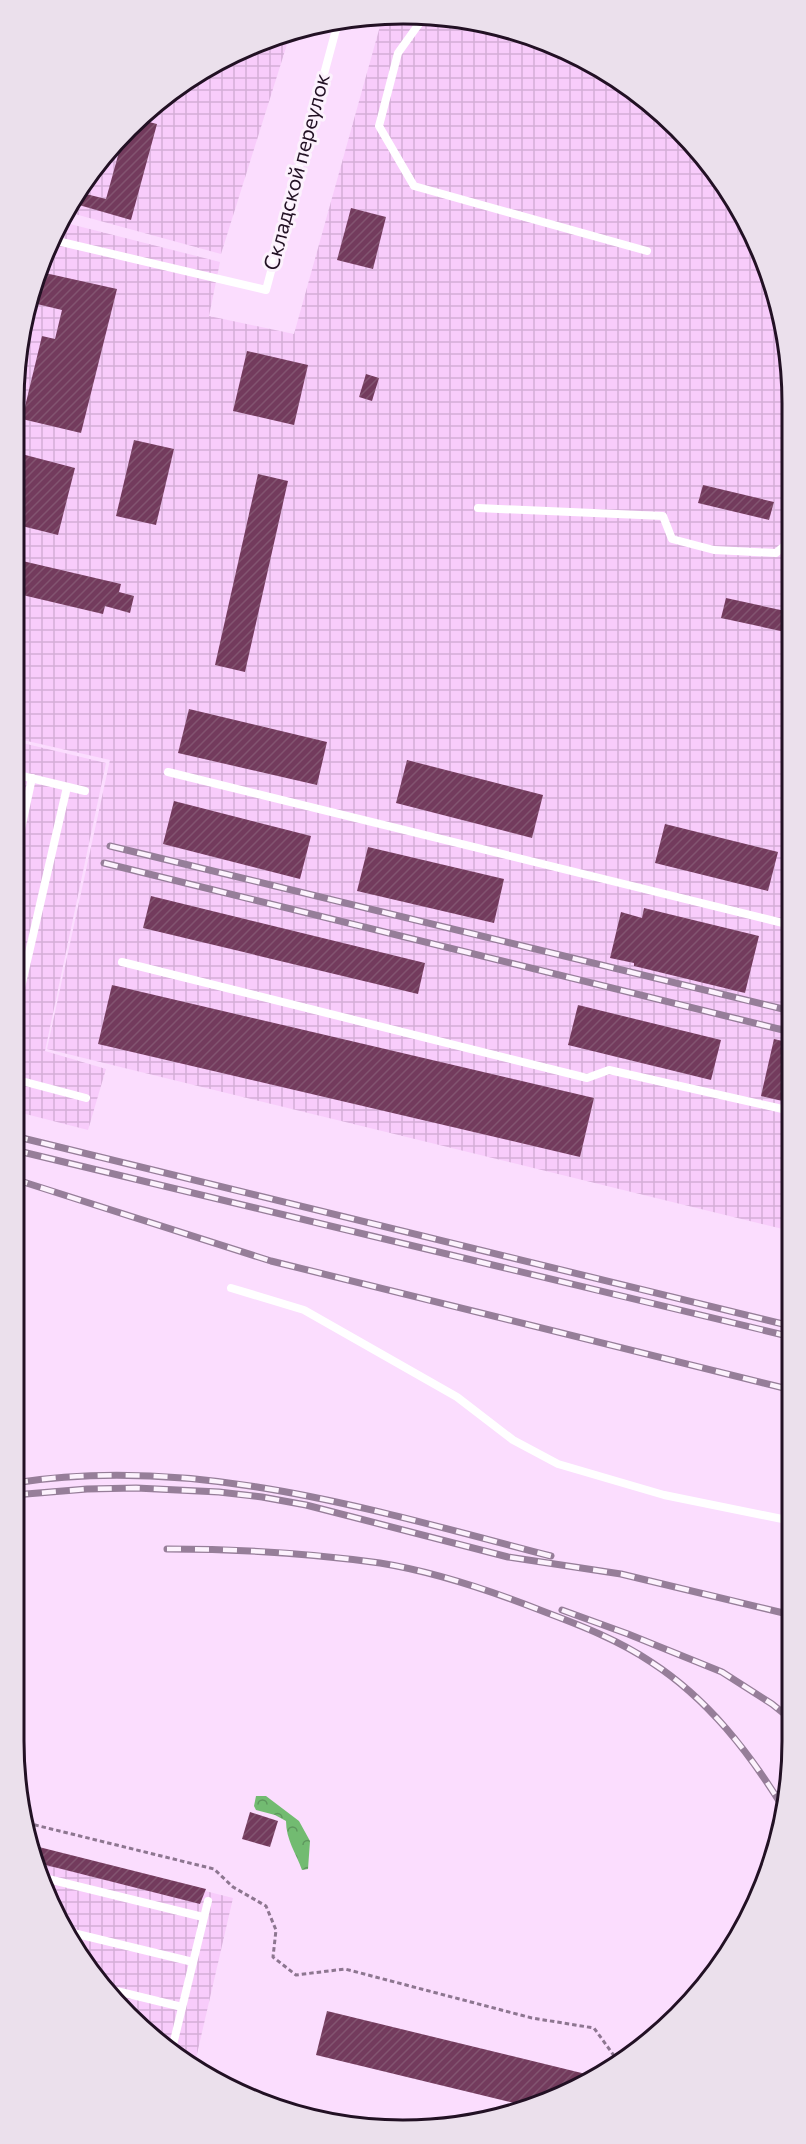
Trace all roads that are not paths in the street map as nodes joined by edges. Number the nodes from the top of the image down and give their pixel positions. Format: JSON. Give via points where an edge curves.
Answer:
{"nodes":[{"id":1,"x":418,"y":25,"type":"edge"},
{"id":2,"x":336,"y":30,"type":"edge"},
{"id":3,"x":60,"y":242,"type":"edge"},
{"id":4,"x":647,"y":250,"type":"dead end"},
{"id":5,"x":478,"y":508,"type":"dead end"},
{"id":6,"x":782,"y":548,"type":"edge"},
{"id":7,"x":168,"y":771,"type":"dead end"},
{"id":8,"x":24,"y":776,"type":"edge"},
{"id":9,"x":32,"y":778,"type":"junction"},
{"id":10,"x":67,"y":787,"type":"junction"},
{"id":11,"x":85,"y":791,"type":"dead end"},
{"id":12,"x":24,"y":815,"type":"edge"},
{"id":13,"x":782,"y":923,"type":"edge"},
{"id":14,"x":122,"y":962,"type":"dead end"},
{"id":15,"x":24,"y":974,"type":"edge"},
{"id":16,"x":24,"y":1082,"type":"edge"},
{"id":17,"x":86,"y":1098,"type":"dead end"},
{"id":18,"x":782,"y":1109,"type":"edge"},
{"id":19,"x":231,"y":1288,"type":"dead end"},
{"id":20,"x":782,"y":1519,"type":"edge"},
{"id":21,"x":50,"y":1880,"type":"edge"},
{"id":22,"x":208,"y":1901,"type":"dead end"},
{"id":23,"x":203,"y":1917,"type":"junction"},
{"id":24,"x":77,"y":1934,"type":"edge"},
{"id":25,"x":193,"y":1962,"type":"junction"},
{"id":26,"x":119,"y":1992,"type":"edge"},
{"id":27,"x":182,"y":2007,"type":"junction"},
{"id":28,"x":173,"y":2043,"type":"edge"}],
"edges":[{"from":1,"to":4,"type":"lane","via":[[398,53],[379,126],[414,186]]},
{"from":2,"to":3,"type":"lane","name":"Складской переулок","via":[[266,290]]},
{"from":5,"to":6,"type":"lane","via":[[663,516],[672,539],[714,550],[776,553]]},
{"from":7,"to":13,"type":"lane"},
{"from":8,"to":9,"type":"lane"},
{"from":9,"to":10,"type":"lane"},
{"from":9,"to":12,"type":"lane"},
{"from":10,"to":11,"type":"lane"},
{"from":10,"to":15,"type":"lane"},
{"from":14,"to":18,"type":"lane","via":[[587,1078],[609,1070]]},
{"from":16,"to":17,"type":"lane"},
{"from":19,"to":20,"type":"lane","via":[[304,1310],[457,1397],[513,1440],[558,1464],[664,1495]]},
{"from":21,"to":23,"type":"lane"},
{"from":22,"to":23,"type":"lane"},
{"from":23,"to":25,"type":"lane"},
{"from":24,"to":25,"type":"lane"},
{"from":25,"to":27,"type":"lane"},
{"from":26,"to":27,"type":"lane"},
{"from":27,"to":28,"type":"lane"}]}
